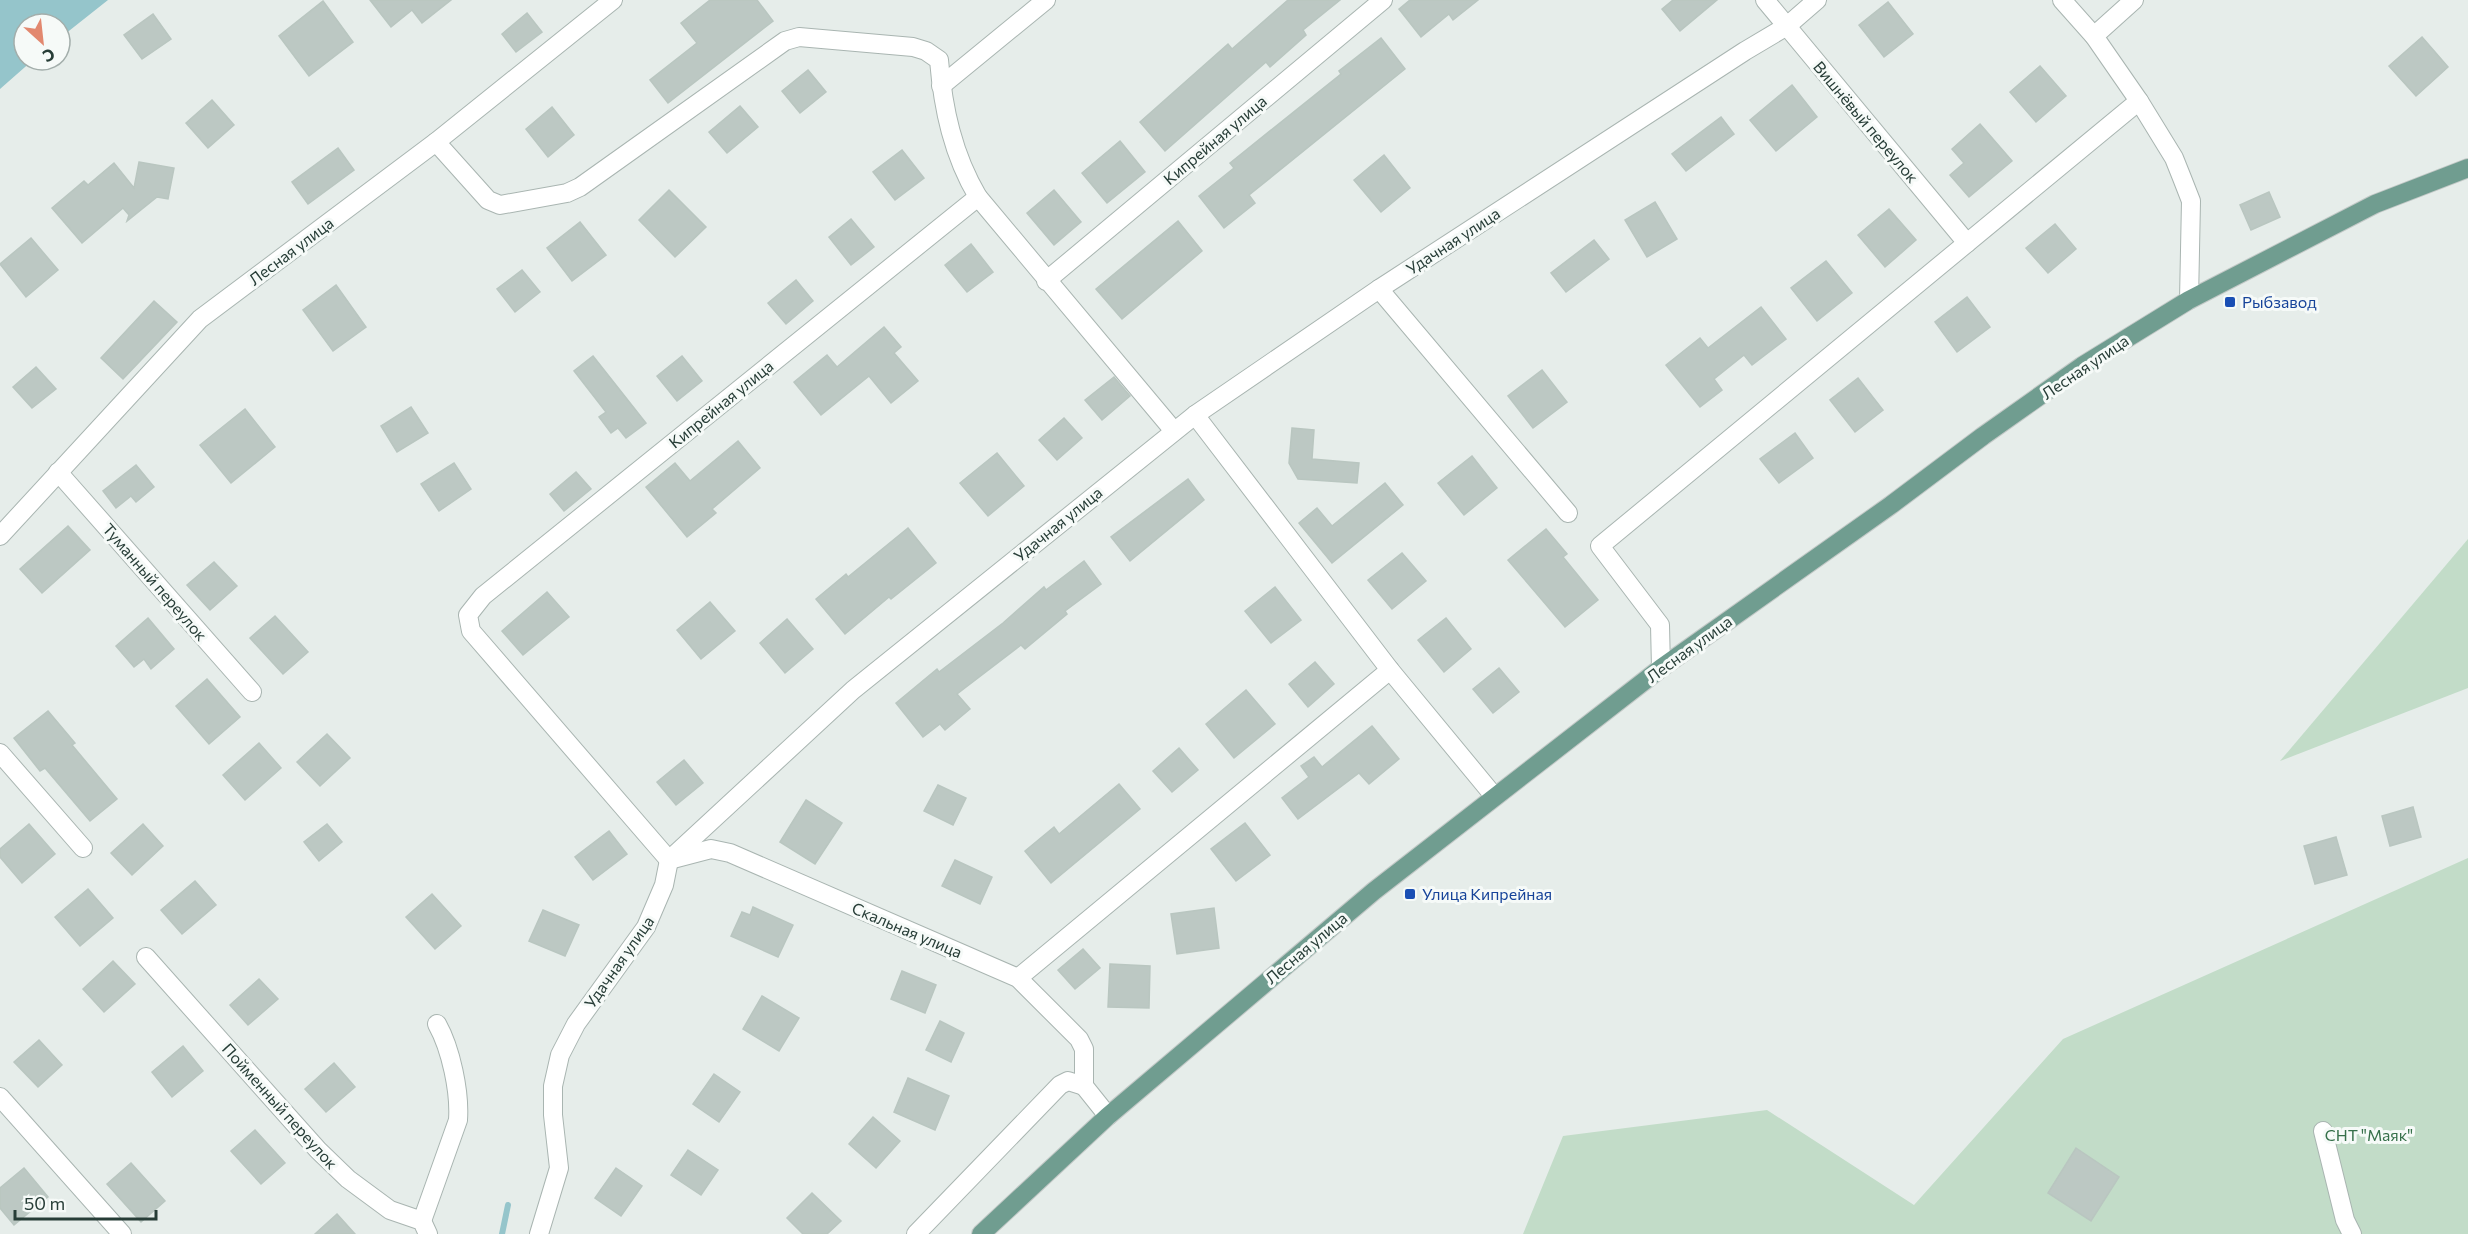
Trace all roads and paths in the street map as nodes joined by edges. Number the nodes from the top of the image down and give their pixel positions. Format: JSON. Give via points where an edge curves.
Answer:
{"nodes":[{"id":1,"x":612,"y":0,"type":"edge"},
{"id":2,"x":1046,"y":0,"type":"edge"},
{"id":3,"x":1383,"y":0,"type":"edge"},
{"id":4,"x":1765,"y":0,"type":"edge"},
{"id":5,"x":1817,"y":0,"type":"edge"},
{"id":6,"x":2062,"y":0,"type":"edge"},
{"id":7,"x":2134,"y":0,"type":"edge"},
{"id":8,"x":1787,"y":26,"type":"junction"},
{"id":9,"x":2094,"y":36,"type":"junction"},
{"id":10,"x":941,"y":86,"type":"junction"},
{"id":11,"x":2139,"y":101,"type":"junction"},
{"id":12,"x":436,"y":142,"type":"junction"},
{"id":13,"x":2468,"y":168,"type":"edge"},
{"id":14,"x":978,"y":197,"type":"junction"},
{"id":15,"x":1967,"y":243,"type":"junction"},
{"id":16,"x":1046,"y":280,"type":"junction"},
{"id":17,"x":1378,"y":289,"type":"junction"},
{"id":18,"x":2189,"y":300,"type":"junction"},
{"id":19,"x":1195,"y":416,"type":"junction"},
{"id":20,"x":1174,"y":431,"type":"junction"},
{"id":21,"x":58,"y":472,"type":"junction"},
{"id":22,"x":1568,"y":513,"type":"dead end"},
{"id":23,"x":0,"y":536,"type":"edge"},
{"id":24,"x":1661,"y":668,"type":"junction"},
{"id":25,"x":1390,"y":670,"type":"junction"},
{"id":26,"x":252,"y":692,"type":"dead end"},
{"id":27,"x":0,"y":753,"type":"edge"},
{"id":28,"x":1494,"y":796,"type":"junction"},
{"id":29,"x":83,"y":848,"type":"dead end"},
{"id":30,"x":669,"y":860,"type":"junction"},
{"id":31,"x":146,"y":957,"type":"dead end"},
{"id":32,"x":1018,"y":978,"type":"junction"},
{"id":33,"x":437,"y":1024,"type":"dead end"},
{"id":34,"x":1084,"y":1086,"type":"junction"},
{"id":35,"x":0,"y":1097,"type":"edge"},
{"id":36,"x":1108,"y":1116,"type":"junction"},
{"id":37,"x":2323,"y":1131,"type":"dead end"},
{"id":38,"x":425,"y":1227,"type":"edge"},
{"id":39,"x":122,"y":1234,"type":"edge"},
{"id":40,"x":539,"y":1234,"type":"edge"},
{"id":41,"x":916,"y":1234,"type":"edge"},
{"id":42,"x":981,"y":1234,"type":"edge"},
{"id":43,"x":2352,"y":1234,"type":"edge"}],
"edges":[{"from":1,"to":12,"type":"street","name":"Лесная улица"},
{"from":2,"to":10,"type":"street"},
{"from":3,"to":16,"type":"street","name":"Кипрейная улица"},
{"from":4,"to":8,"type":"street","name":"Вишнёвый переулок"},
{"from":5,"to":8,"type":"street","name":"Удачная улица"},
{"from":6,"to":9,"type":"street"},
{"from":7,"to":9,"type":"street"},
{"from":8,"to":15,"type":"street","name":"Вишнёвый переулок"},
{"from":8,"to":17,"type":"street","name":"Удачная улица"},
{"from":9,"to":11,"type":"street"},
{"from":10,"to":12,"type":"street","via":[[939,60],[927,51],[799,37],[785,41],[580,187],[500,205],[488,200]]},
{"from":10,"to":14,"type":"street","via":[[948,126],[966,177]]},
{"from":11,"to":15,"type":"street"},
{"from":11,"to":18,"type":"street","via":[[2174,158],[2191,201]]},
{"from":12,"to":21,"type":"street","name":"Лесная улица","via":[[200,319]]},
{"from":13,"to":18,"type":"main road","name":"Лесная улица","via":[[2375,204]]},
{"from":14,"to":16,"type":"street"},
{"from":14,"to":30,"type":"street","name":"Кипрейная улица","via":[[483,596],[468,615],[471,631]]},
{"from":15,"to":24,"type":"street","via":[[1600,546],[1660,625]]},
{"from":16,"to":20,"type":"street"},
{"from":17,"to":19,"type":"street","name":"Удачная улица"},
{"from":17,"to":22,"type":"street"},
{"from":18,"to":24,"type":"main road","name":"Лесная улица","via":[[2073,372]]},
{"from":19,"to":20,"type":"street","name":"Удачная улица"},
{"from":19,"to":25,"type":"street"},
{"from":20,"to":30,"type":"street","name":"Удачная улица","via":[[853,690]]},
{"from":21,"to":23,"type":"street","name":"Лесная улица"},
{"from":21,"to":26,"type":"street","name":"Туманный переулок"},
{"from":24,"to":28,"type":"main road","name":"Лесная улица"},
{"from":25,"to":28,"type":"street"},
{"from":25,"to":32,"type":"street"},
{"from":27,"to":29,"type":"street"},
{"from":28,"to":36,"type":"main road","name":"Лесная улица","via":[[1374,891]]},
{"from":30,"to":32,"type":"street","name":"Скальная улица","via":[[711,849],[730,854]]},
{"from":30,"to":40,"type":"street","name":"Удачная улица","via":[[657,906],[646,927],[576,1024],[560,1055],[553,1086],[559,1168]]},
{"from":31,"to":38,"type":"street","name":"Пойменный переулок","via":[[333,1165],[390,1210]]},
{"from":32,"to":34,"type":"street","name":"Скальная улица","via":[[1079,1039],[1084,1049]]},
{"from":33,"to":38,"type":"street","via":[[447,1041],[459,1108]]},
{"from":34,"to":36,"type":"street"},
{"from":34,"to":41,"type":"street","via":[[1068,1081],[1060,1085]]},
{"from":35,"to":39,"type":"street"},
{"from":36,"to":42,"type":"main road","name":"Лесная улица"},
{"from":37,"to":43,"type":"street"}]}
